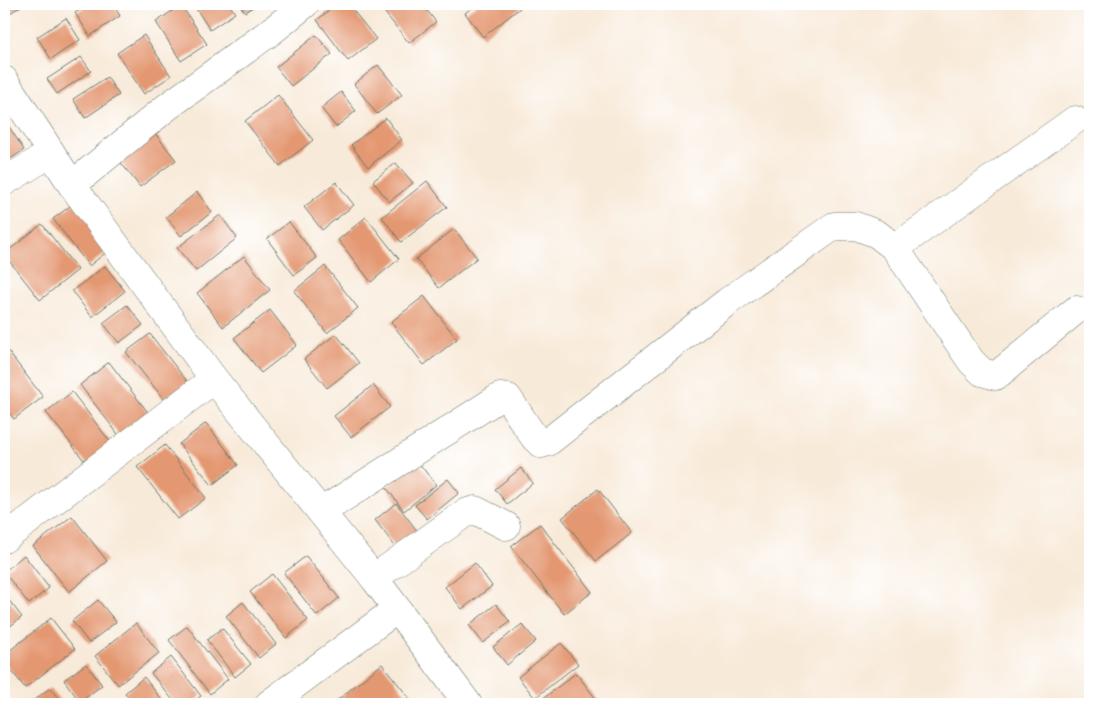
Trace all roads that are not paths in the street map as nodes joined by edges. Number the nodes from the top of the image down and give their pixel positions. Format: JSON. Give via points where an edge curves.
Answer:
{"nodes":[{"id":1,"x":305,"y":4,"type":"edge"},
{"id":2,"x":4,"y":80,"type":"edge"},
{"id":3,"x":1074,"y":120,"type":"dead end"},
{"id":4,"x":51,"y":153,"type":"junction"},
{"id":5,"x":4,"y":182,"type":"edge"},
{"id":6,"x":72,"y":185,"type":"junction"},
{"id":7,"x":895,"y":248,"type":"junction"},
{"id":8,"x":1076,"y":310,"type":"dead end"},
{"id":9,"x":214,"y":379,"type":"junction"},
{"id":10,"x":320,"y":512,"type":"junction"},
{"id":11,"x":506,"y":526,"type":"dead end"},
{"id":12,"x":4,"y":539,"type":"edge"},
{"id":13,"x":374,"y":578,"type":"junction"},
{"id":14,"x":397,"y":609,"type":"junction"},
{"id":15,"x":269,"y":704,"type":"edge"},
{"id":16,"x":468,"y":704,"type":"edge"}],
"edges":[{"from":1,"to":6,"type":"street","via":[[167,107]]},
{"from":2,"to":4,"type":"street"},
{"from":3,"to":7,"type":"street"},
{"from":4,"to":5,"type":"street"},
{"from":4,"to":6,"type":"street"},
{"from":6,"to":9,"type":"street"},
{"from":7,"to":8,"type":"street","via":[[971,361],[982,372],[996,376]]},
{"from":7,"to":10,"type":"street","via":[[877,234],[856,226],[834,226],[727,302],[548,442],[541,444],[508,398],[500,397]]},
{"from":9,"to":10,"type":"street"},
{"from":9,"to":12,"type":"street"},
{"from":10,"to":13,"type":"street"},
{"from":11,"to":13,"type":"street","via":[[475,510],[465,513]]},
{"from":13,"to":14,"type":"street"},
{"from":14,"to":15,"type":"street"},
{"from":14,"to":16,"type":"street"}]}
